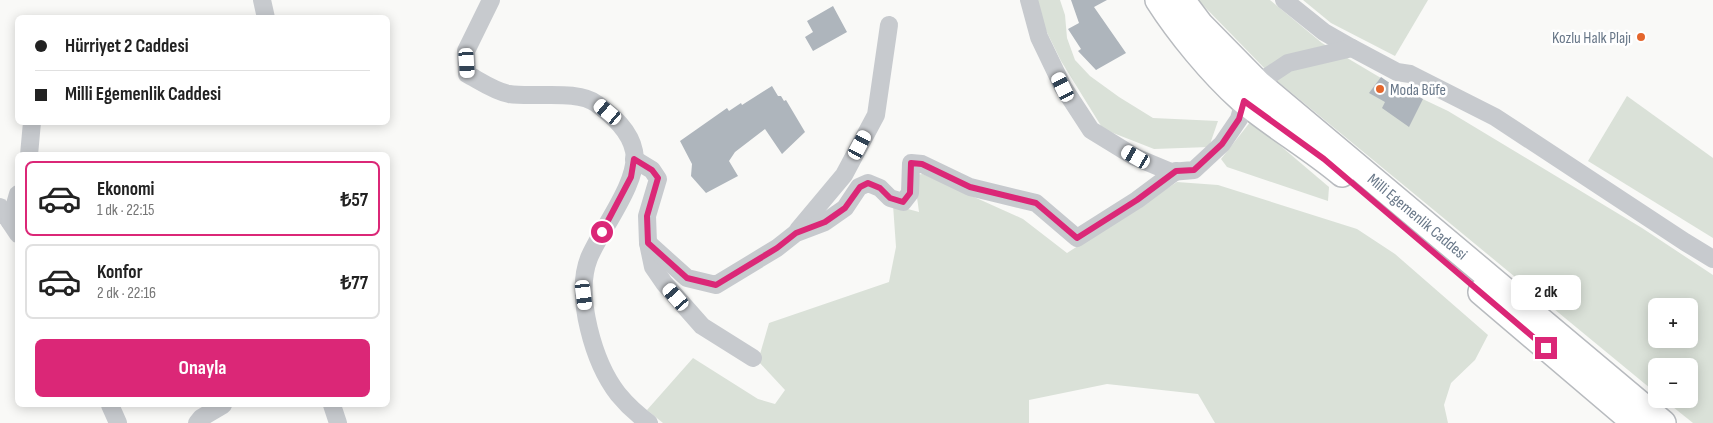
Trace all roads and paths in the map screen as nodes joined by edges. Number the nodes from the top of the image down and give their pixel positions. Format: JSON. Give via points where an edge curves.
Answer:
{"nodes":[{"id":1,"x":262,"y":0,"type":"edge"},
{"id":2,"x":491,"y":0,"type":"edge"},
{"id":3,"x":1029,"y":0,"type":"edge"},
{"id":4,"x":1158,"y":0,"type":"edge"},
{"id":5,"x":1182,"y":0,"type":"edge"},
{"id":6,"x":1284,"y":0,"type":"edge"},
{"id":7,"x":265,"y":15,"type":"edge"},
{"id":8,"x":889,"y":25,"type":"dead end"},
{"id":9,"x":1352,"y":48,"type":"junction"},
{"id":10,"x":1251,"y":92,"type":"junction"},
{"id":11,"x":32,"y":125,"type":"edge"},
{"id":12,"x":29,"y":152,"type":"edge"},
{"id":13,"x":634,"y":159,"type":"junction"},
{"id":14,"x":1176,"y":171,"type":"junction"},
{"id":15,"x":15,"y":203,"type":"edge"},
{"id":16,"x":9,"y":221,"type":"edge"},
{"id":17,"x":796,"y":233,"type":"junction"},
{"id":18,"x":648,"y":243,"type":"junction"},
{"id":19,"x":1713,"y":259,"type":"edge"},
{"id":20,"x":753,"y":358,"type":"dead end"},
{"id":21,"x":111,"y":407,"type":"edge"},
{"id":22,"x":220,"y":407,"type":"edge"},
{"id":23,"x":333,"y":407,"type":"edge"},
{"id":24,"x":118,"y":423,"type":"edge"},
{"id":25,"x":197,"y":423,"type":"edge"},
{"id":26,"x":338,"y":423,"type":"edge"},
{"id":27,"x":649,"y":423,"type":"edge"},
{"id":28,"x":1635,"y":423,"type":"edge"},
{"id":29,"x":1663,"y":423,"type":"edge"}],
"edges":[{"from":1,"to":7,"type":"street"},
{"from":2,"to":13,"type":"street","via":[[466,51],[468,74],[507,93],[579,95],[595,102],[619,122],[630,138]]},
{"from":3,"to":14,"type":"street","via":[[1038,37],[1063,87],[1091,130],[1136,157],[1171,172]]},
{"from":4,"to":10,"type":"highway","name":"Milli Egemenlik Caddesi","via":[[1200,55]]},
{"from":5,"to":10,"type":"highway","name":"Milli Egemenlik Caddesi"},
{"from":6,"to":9,"type":"street","via":[[1324,32]]},
{"from":8,"to":17,"type":"street","via":[[876,115],[844,175]]},
{"from":9,"to":10,"type":"street","via":[[1288,63]]},
{"from":9,"to":19,"type":"street","via":[[1495,117]]},
{"from":10,"to":14,"type":"street","via":[[1239,119],[1222,144],[1194,170]]},
{"from":10,"to":28,"type":"highway","name":"Milli Egemenlik Caddesi","via":[[1324,159]]},
{"from":10,"to":29,"type":"highway","name":"Milli Egemenlik Caddesi"},
{"from":11,"to":12,"type":"street"},
{"from":13,"to":18,"type":"street","via":[[652,170],[658,178],[647,216]]},
{"from":13,"to":27,"type":"street","via":[[631,177],[589,258],[583,280],[589,329],[605,373],[618,394]]},
{"from":14,"to":17,"type":"street","via":[[1077,238],[1036,203],[970,187],[922,164],[911,163],[910,193],[903,202],[890,198],[880,188],[868,183],[860,187],[838,213],[825,222]]},
{"from":15,"to":16,"type":"street"},
{"from":17,"to":18,"type":"street","via":[[716,285],[687,278]]},
{"from":18,"to":20,"type":"street","via":[[653,266],[664,283],[702,326]]},
{"from":21,"to":24,"type":"street"},
{"from":22,"to":25,"type":"street"},
{"from":23,"to":26,"type":"street"}]}
